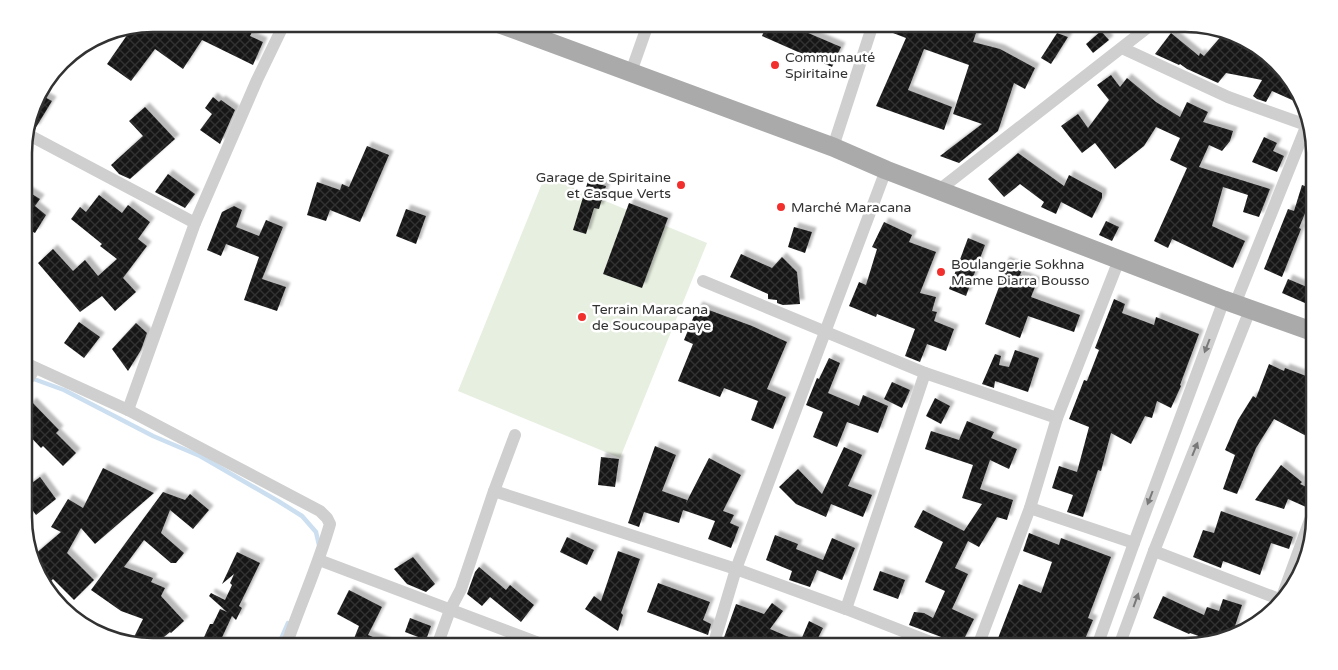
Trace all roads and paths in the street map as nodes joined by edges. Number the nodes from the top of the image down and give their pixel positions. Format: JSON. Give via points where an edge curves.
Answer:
{"nodes":[{"id":1,"x":280,"y":32,"type":"edge"},
{"id":2,"x":522,"y":32,"type":"edge"},
{"id":3,"x":645,"y":32,"type":"edge"},
{"id":4,"x":871,"y":32,"type":"edge"},
{"id":5,"x":1142,"y":32,"type":"edge"},
{"id":6,"x":1122,"y":48,"type":"junction"},
{"id":7,"x":631,"y":72,"type":"junction"},
{"id":8,"x":1301,"y":123,"type":"edge"},
{"id":9,"x":1304,"y":136,"type":"edge"},
{"id":10,"x":34,"y":138,"type":"edge"},
{"id":11,"x":833,"y":147,"type":"junction"},
{"id":12,"x":886,"y":170,"type":"junction"},
{"id":13,"x":938,"y":190,"type":"junction"},
{"id":14,"x":195,"y":224,"type":"junction"},
{"id":15,"x":1120,"y":260,"type":"junction"},
{"id":16,"x":703,"y":281,"type":"dead end"},
{"id":17,"x":1236,"y":305,"type":"junction"},
{"id":18,"x":1306,"y":329,"type":"edge"},
{"id":19,"x":825,"y":331,"type":"junction"},
{"id":20,"x":32,"y":366,"type":"edge"},
{"id":21,"x":925,"y":373,"type":"junction"},
{"id":22,"x":128,"y":410,"type":"junction"},
{"id":23,"x":1057,"y":418,"type":"junction"},
{"id":24,"x":515,"y":435,"type":"dead end"},
{"id":25,"x":494,"y":491,"type":"junction"},
{"id":26,"x":1030,"y":508,"type":"junction"},
{"id":27,"x":1302,"y":541,"type":"edge"},
{"id":28,"x":1134,"y":542,"type":"junction"},
{"id":29,"x":1154,"y":551,"type":"junction"},
{"id":30,"x":319,"y":560,"type":"junction"},
{"id":31,"x":736,"y":569,"type":"junction"},
{"id":32,"x":1290,"y":576,"type":"edge"},
{"id":33,"x":1274,"y":597,"type":"edge"},
{"id":34,"x":846,"y":609,"type":"junction"},
{"id":35,"x":450,"y":610,"type":"junction"},
{"id":36,"x":715,"y":637,"type":"edge"},
{"id":37,"x":919,"y":637,"type":"edge"},
{"id":38,"x":981,"y":637,"type":"edge"},
{"id":39,"x":1100,"y":637,"type":"edge"},
{"id":40,"x":1122,"y":637,"type":"edge"},
{"id":41,"x":289,"y":638,"type":"edge"},
{"id":42,"x":440,"y":638,"type":"edge"},
{"id":43,"x":524,"y":638,"type":"edge"}],
"edges":[{"from":1,"to":14,"type":"street"},
{"from":2,"to":7,"type":"main road"},
{"from":3,"to":7,"type":"street"},
{"from":4,"to":11,"type":"street"},
{"from":5,"to":6,"type":"street"},
{"from":6,"to":8,"type":"street","via":[[1228,97]]},
{"from":6,"to":13,"type":"street"},
{"from":7,"to":11,"type":"main road"},
{"from":9,"to":17,"type":"street"},
{"from":10,"to":14,"type":"street"},
{"from":11,"to":12,"type":"main road"},
{"from":12,"to":13,"type":"main road"},
{"from":12,"to":19,"type":"street"},
{"from":13,"to":15,"type":"main road"},
{"from":14,"to":22,"type":"street"},
{"from":15,"to":17,"type":"main road"},
{"from":15,"to":23,"type":"street"},
{"from":16,"to":19,"type":"street"},
{"from":17,"to":18,"type":"main road"},
{"from":17,"to":28,"type":"street","one_way":true},
{"from":29,"to":17,"type":"street","one_way":true},
{"from":19,"to":21,"type":"street"},
{"from":19,"to":31,"type":"street"},
{"from":20,"to":22,"type":"street"},
{"from":21,"to":23,"type":"street"},
{"from":21,"to":34,"type":"street"},
{"from":22,"to":30,"type":"street","via":[[320,511],[330,524]]},
{"from":23,"to":26,"type":"street"},
{"from":24,"to":25,"type":"street"},
{"from":25,"to":31,"type":"street"},
{"from":25,"to":35,"type":"street","via":[[461,589]]},
{"from":26,"to":28,"type":"street"},
{"from":26,"to":38,"type":"street"},
{"from":27,"to":32,"type":"street"},
{"from":28,"to":39,"type":"street"},
{"from":29,"to":33,"type":"street"},
{"from":40,"to":29,"type":"street","one_way":true},
{"from":30,"to":35,"type":"street"},
{"from":30,"to":41,"type":"street"},
{"from":31,"to":34,"type":"street"},
{"from":31,"to":36,"type":"street"},
{"from":34,"to":37,"type":"street"},
{"from":35,"to":42,"type":"street"},
{"from":35,"to":43,"type":"street"}]}
